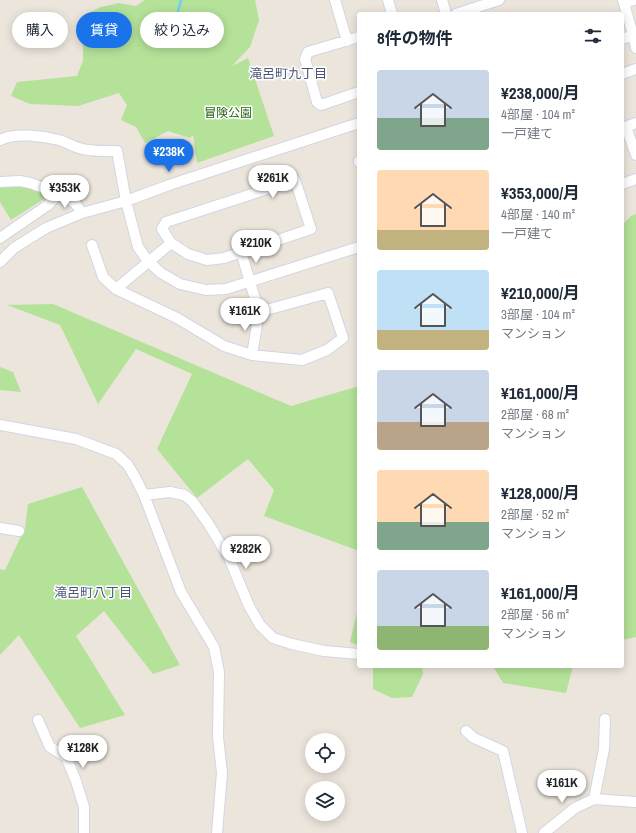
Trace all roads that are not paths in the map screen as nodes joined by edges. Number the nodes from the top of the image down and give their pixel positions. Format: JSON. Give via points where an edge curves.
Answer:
{"nodes":[{"id":1,"x":335,"y":0,"type":"edge"},
{"id":2,"x":388,"y":0,"type":"edge"},
{"id":3,"x":442,"y":0,"type":"edge"},
{"id":4,"x":499,"y":0,"type":"edge"},
{"id":5,"x":634,"y":0,"type":"edge"},
{"id":6,"x":623,"y":2,"type":"edge"},
{"id":7,"x":472,"y":8,"type":"edge"},
{"id":8,"x":391,"y":12,"type":"edge"},
{"id":9,"x":445,"y":12,"type":"edge"},
{"id":10,"x":461,"y":12,"type":"edge"},
{"id":11,"x":635,"y":35,"type":"edge"},
{"id":12,"x":357,"y":38,"type":"edge"},
{"id":13,"x":624,"y":38,"type":"edge"},
{"id":14,"x":347,"y":41,"type":"junction"},
{"id":15,"x":636,"y":48,"type":"edge"},
{"id":16,"x":636,"y":69,"type":"edge"},
{"id":17,"x":624,"y":73,"type":"edge"},
{"id":18,"x":357,"y":93,"type":"edge"},
{"id":19,"x":636,"y":123,"type":"edge"},
{"id":20,"x":357,"y":124,"type":"edge"},
{"id":21,"x":624,"y":128,"type":"edge"},
{"id":22,"x":0,"y":140,"type":"edge"},
{"id":23,"x":636,"y":155,"type":"edge"},
{"id":24,"x":636,"y":179,"type":"edge"},
{"id":25,"x":0,"y":182,"type":"edge"},
{"id":26,"x":624,"y":183,"type":"edge"},
{"id":27,"x":59,"y":193,"type":"junction"},
{"id":28,"x":126,"y":201,"type":"junction"},
{"id":29,"x":82,"y":213,"type":"junction"},
{"id":30,"x":0,"y":238,"type":"edge"},
{"id":31,"x":171,"y":243,"type":"junction"},
{"id":32,"x":92,"y":245,"type":"dead end"},
{"id":33,"x":357,"y":248,"type":"edge"},
{"id":34,"x":241,"y":252,"type":"junction"},
{"id":35,"x":148,"y":261,"type":"junction"},
{"id":36,"x":0,"y":262,"type":"edge"},
{"id":37,"x":251,"y":282,"type":"junction"},
{"id":38,"x":116,"y":289,"type":"junction"},
{"id":39,"x":259,"y":312,"type":"junction"},
{"id":40,"x":252,"y":355,"type":"junction"},
{"id":41,"x":0,"y":425,"type":"edge"},
{"id":42,"x":144,"y":495,"type":"junction"},
{"id":43,"x":0,"y":528,"type":"edge"},
{"id":44,"x":19,"y":531,"type":"dead end"},
{"id":45,"x":357,"y":654,"type":"edge"},
{"id":46,"x":605,"y":719,"type":"dead end"},
{"id":47,"x":38,"y":720,"type":"dead end"},
{"id":48,"x":466,"y":730,"type":"dead end"},
{"id":49,"x":594,"y":799,"type":"junction"},
{"id":50,"x":636,"y":802,"type":"edge"},
{"id":51,"x":84,"y":833,"type":"edge"},
{"id":52,"x":217,"y":833,"type":"edge"},
{"id":53,"x":522,"y":833,"type":"edge"},
{"id":54,"x":544,"y":833,"type":"edge"}],
"edges":[{"from":1,"to":14,"type":"street"},
{"from":2,"to":8,"type":"street"},
{"from":3,"to":9,"type":"street"},
{"from":4,"to":7,"type":"street"},
{"from":5,"to":6,"type":"street"},
{"from":6,"to":11,"type":"street"},
{"from":7,"to":10,"type":"street"},
{"from":11,"to":13,"type":"street"},
{"from":11,"to":15,"type":"street"},
{"from":12,"to":14,"type":"street"},
{"from":14,"to":18,"type":"street","via":[[308,52],[305,59],[317,102],[321,105]]},
{"from":16,"to":17,"type":"street"},
{"from":19,"to":21,"type":"street"},
{"from":20,"to":28,"type":"street"},
{"from":21,"to":23,"type":"street"},
{"from":22,"to":28,"type":"street","via":[[12,136],[39,136],[95,152],[116,150]]},
{"from":24,"to":26,"type":"street"},
{"from":25,"to":27,"type":"street","via":[[20,181]]},
{"from":27,"to":29,"type":"street","via":[[75,203]]},
{"from":27,"to":30,"type":"street","via":[[48,205]]},
{"from":28,"to":29,"type":"street"},
{"from":28,"to":35,"type":"street","via":[[138,247]]},
{"from":29,"to":36,"type":"street","via":[[46,228],[14,248]]},
{"from":31,"to":34,"type":"street","via":[[188,254],[207,260]]},
{"from":31,"to":34,"type":"street","via":[[162,229],[166,222],[295,180],[311,229]]},
{"from":31,"to":35,"type":"street"},
{"from":32,"to":38,"type":"street","via":[[103,277]]},
{"from":33,"to":37,"type":"street"},
{"from":34,"to":37,"type":"street"},
{"from":35,"to":37,"type":"street","via":[[161,273],[180,284],[206,290],[226,289]]},
{"from":35,"to":38,"type":"street"},
{"from":37,"to":39,"type":"street"},
{"from":38,"to":40,"type":"street","via":[[177,318],[224,346]]},
{"from":39,"to":40,"type":"street"},
{"from":39,"to":40,"type":"street","via":[[328,293],[343,338],[327,350],[302,360]]},
{"from":41,"to":42,"type":"street","via":[[76,439],[116,454],[128,464]]},
{"from":42,"to":45,"type":"street","via":[[170,492],[184,495],[192,501],[229,558],[249,606],[260,625],[273,638],[324,651]]},
{"from":42,"to":52,"type":"street","via":[[181,592],[214,647],[218,672],[218,737],[222,773]]},
{"from":43,"to":44,"type":"street"},
{"from":46,"to":49,"type":"street","via":[[604,749]]},
{"from":47,"to":51,"type":"street","via":[[50,747],[66,757],[76,781],[84,807]]},
{"from":48,"to":53,"type":"street","via":[[474,738],[503,751]]},
{"from":49,"to":50,"type":"street"},
{"from":49,"to":54,"type":"street","via":[[575,808]]}]}
